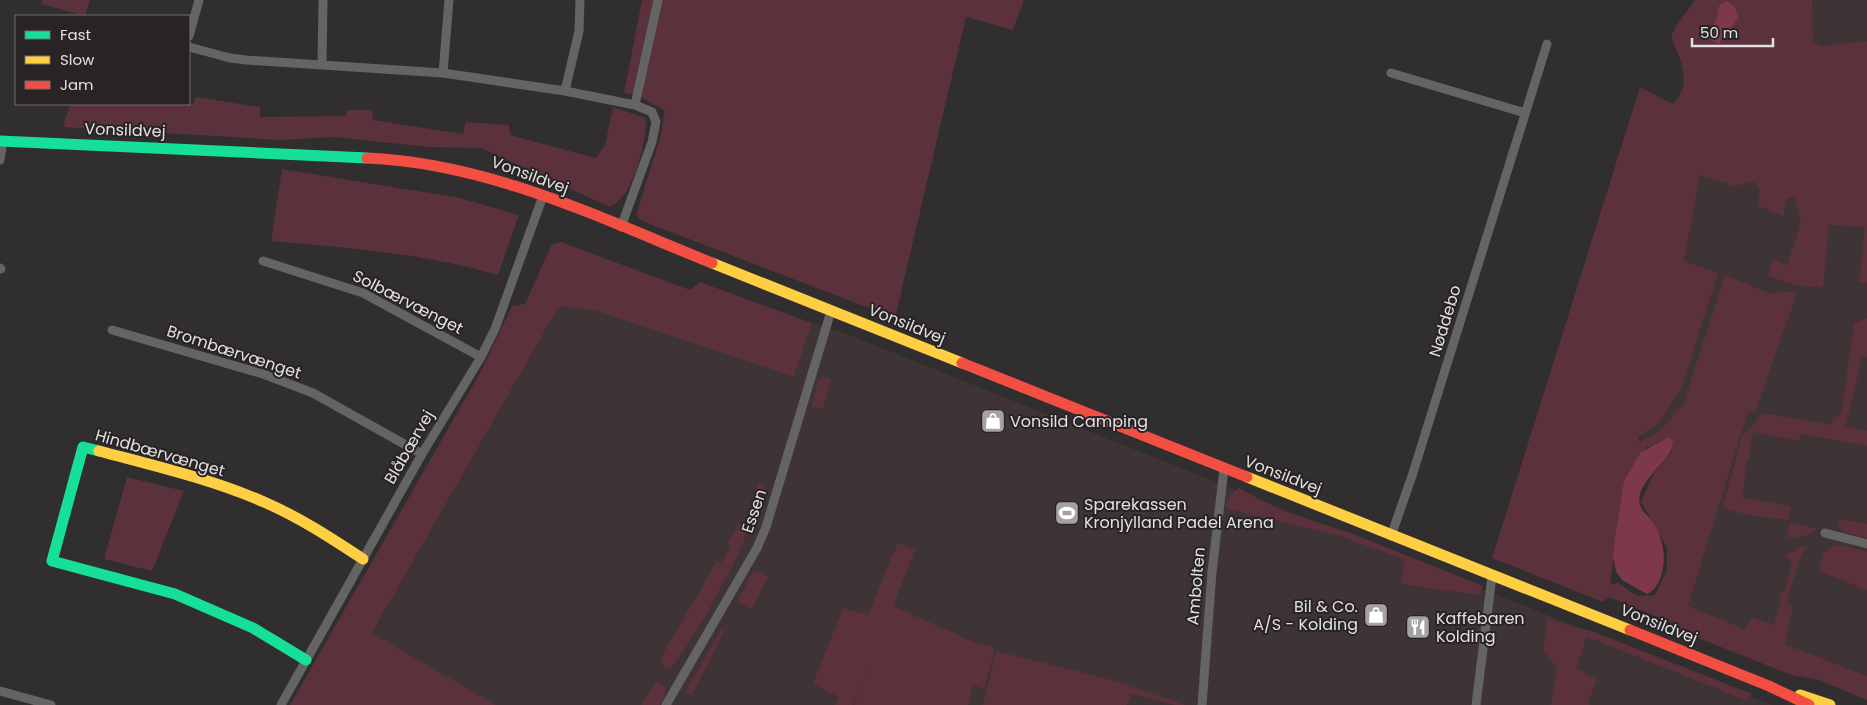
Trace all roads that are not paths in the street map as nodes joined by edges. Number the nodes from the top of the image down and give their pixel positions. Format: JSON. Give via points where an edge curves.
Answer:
{"nodes":[{"id":1,"x":199,"y":0,"type":"edge"},
{"id":2,"x":324,"y":0,"type":"edge"},
{"id":3,"x":449,"y":0,"type":"edge"},
{"id":4,"x":580,"y":0,"type":"edge"},
{"id":5,"x":658,"y":0,"type":"edge"},
{"id":6,"x":190,"y":32,"type":"edge"},
{"id":7,"x":1547,"y":44,"type":"dead end"},
{"id":8,"x":190,"y":47,"type":"edge"},
{"id":9,"x":322,"y":64,"type":"junction"},
{"id":10,"x":443,"y":73,"type":"junction"},
{"id":11,"x":1391,"y":73,"type":"dead end"},
{"id":12,"x":565,"y":91,"type":"junction"},
{"id":13,"x":635,"y":105,"type":"junction"},
{"id":14,"x":1525,"y":113,"type":"junction"},
{"id":15,"x":2,"y":141,"type":"edge"},
{"id":16,"x":0,"y":160,"type":"edge"},
{"id":17,"x":543,"y":196,"type":"junction"},
{"id":18,"x":621,"y":227,"type":"junction"},
{"id":19,"x":263,"y":261,"type":"dead end"},
{"id":20,"x":831,"y":311,"type":"junction"},
{"id":21,"x":112,"y":330,"type":"dead end"},
{"id":22,"x":481,"y":357,"type":"junction"},
{"id":23,"x":422,"y":454,"type":"junction"},
{"id":24,"x":1224,"y":469,"type":"junction"},
{"id":25,"x":1825,"y":533,"type":"dead end"},
{"id":26,"x":1391,"y":536,"type":"junction"},
{"id":27,"x":1867,"y":544,"type":"edge"},
{"id":28,"x":363,"y":559,"type":"junction"},
{"id":29,"x":1492,"y":576,"type":"junction"},
{"id":30,"x":306,"y":660,"type":"junction"},
{"id":31,"x":1769,"y":686,"type":"junction"},
{"id":32,"x":0,"y":691,"type":"edge"},
{"id":33,"x":51,"y":705,"type":"edge"},
{"id":34,"x":281,"y":705,"type":"edge"},
{"id":35,"x":666,"y":705,"type":"edge"},
{"id":36,"x":1202,"y":705,"type":"edge"},
{"id":37,"x":1476,"y":705,"type":"edge"},
{"id":38,"x":1809,"y":705,"type":"edge"},
{"id":39,"x":1830,"y":705,"type":"edge"}],
"edges":[{"from":1,"to":6,"type":"street"},
{"from":2,"to":9,"type":"street"},
{"from":3,"to":10,"type":"street"},
{"from":4,"to":12,"type":"street","via":[[579,31]]},
{"from":5,"to":13,"type":"street"},
{"from":7,"to":14,"type":"street","name":"Nøddebo"},
{"from":8,"to":9,"type":"street","via":[[230,58]]},
{"from":9,"to":10,"type":"street"},
{"from":10,"to":12,"type":"street"},
{"from":11,"to":14,"type":"street"},
{"from":12,"to":13,"type":"street"},
{"from":13,"to":18,"type":"street","via":[[652,112],[656,122],[652,142]]},
{"from":14,"to":26,"type":"street","name":"Nøddebo"},
{"from":15,"to":16,"type":"street"},
{"from":15,"to":17,"type":"main road","name":"Vonsildvej","via":[[398,159],[476,173]]},
{"from":17,"to":18,"type":"main road","name":"Vonsildvej"},
{"from":17,"to":22,"type":"street","name":"Blåbærvej","via":[[495,329]]},
{"from":18,"to":20,"type":"main road","name":"Vonsildvej"},
{"from":19,"to":22,"type":"street","name":"Solbærvænget","via":[[363,293]]},
{"from":20,"to":24,"type":"main road","name":"Vonsildvej"},
{"from":20,"to":35,"type":"street","name":"Essen","via":[[766,527]]},
{"from":21,"to":23,"type":"street","name":"Brombærvænget","via":[[263,374],[313,393]]},
{"from":22,"to":23,"type":"street","name":"Blåbærvej"},
{"from":23,"to":28,"type":"street","name":"Blåbærvej"},
{"from":24,"to":26,"type":"main road","name":"Vonsildvej"},
{"from":24,"to":36,"type":"street","name":"Ambolten"},
{"from":25,"to":27,"type":"street"},
{"from":26,"to":29,"type":"main road","name":"Vonsildvej"},
{"from":28,"to":30,"type":"street","name":"Blåbærvej"},
{"from":28,"to":30,"type":"main road","name":"Hindbærvænget","via":[[301,521],[250,496],[82,447],[52,561],[175,594],[253,628]]},
{"from":29,"to":31,"type":"main road","name":"Vonsildvej"},
{"from":29,"to":37,"type":"street"},
{"from":30,"to":34,"type":"street","name":"Blåbærvej"},
{"from":31,"to":38,"type":"main road","name":"Vonsildvej"},
{"from":31,"to":39,"type":"main road","name":"Vonsildvej"},
{"from":32,"to":33,"type":"street"}]}
